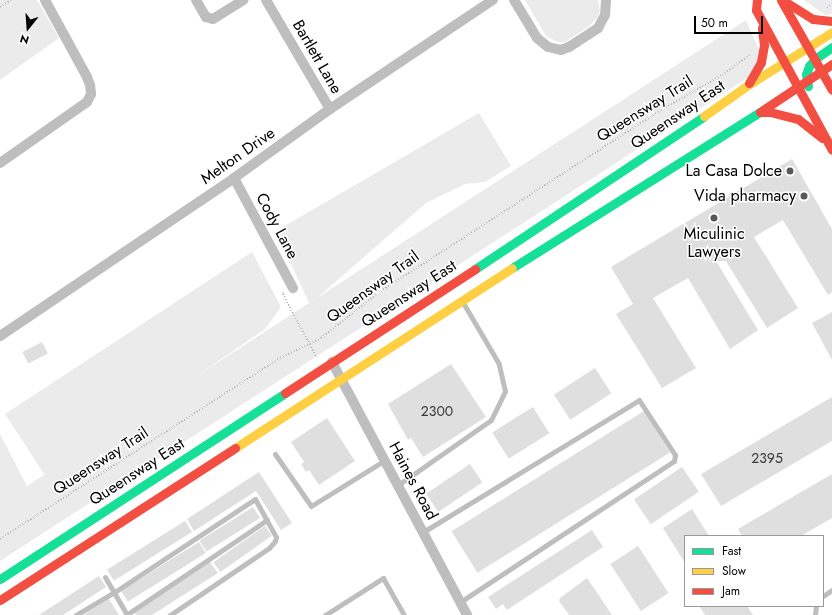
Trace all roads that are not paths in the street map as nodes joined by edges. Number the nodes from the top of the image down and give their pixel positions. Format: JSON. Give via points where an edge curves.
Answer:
{"nodes":[{"id":1,"x":44,"y":0,"type":"edge"},
{"id":2,"x":196,"y":0,"type":"edge"},
{"id":3,"x":243,"y":0,"type":"edge"},
{"id":4,"x":266,"y":0,"type":"edge"},
{"id":5,"x":493,"y":0,"type":"edge"},
{"id":6,"x":514,"y":0,"type":"edge"},
{"id":7,"x":606,"y":0,"type":"edge"},
{"id":8,"x":757,"y":0,"type":"edge"},
{"id":9,"x":782,"y":0,"type":"edge"},
{"id":10,"x":761,"y":20,"type":"junction"},
{"id":11,"x":832,"y":21,"type":"edge"},
{"id":12,"x":832,"y":32,"type":"edge"},
{"id":13,"x":809,"y":47,"type":"junction"},
{"id":14,"x":832,"y":47,"type":"edge"},
{"id":15,"x":815,"y":59,"type":"junction"},
{"id":16,"x":784,"y":62,"type":"junction"},
{"id":17,"x":832,"y":64,"type":"edge"},
{"id":18,"x":822,"y":71,"type":"junction"},
{"id":19,"x":807,"y":81,"type":"junction"},
{"id":20,"x":748,"y":84,"type":"junction"},
{"id":21,"x":798,"y":87,"type":"junction"},
{"id":22,"x":832,"y":90,"type":"edge"},
{"id":23,"x":330,"y":109,"type":"junction"},
{"id":24,"x":760,"y":112,"type":"junction"},
{"id":25,"x":830,"y":147,"type":"edge"},
{"id":26,"x":0,"y":163,"type":"edge"},
{"id":27,"x":234,"y":178,"type":"junction"},
{"id":28,"x":293,"y":288,"type":"road end"},
{"id":29,"x":462,"y":300,"type":"junction"},
{"id":30,"x":0,"y":336,"type":"edge"},
{"id":31,"x":332,"y":362,"type":"junction"},
{"id":32,"x":341,"y":379,"type":"junction"},
{"id":33,"x":275,"y":454,"type":"dead end"},
{"id":34,"x":385,"y":460,"type":"junction"},
{"id":35,"x":398,"y":485,"type":"junction"},
{"id":36,"x":267,"y":520,"type":"junction"},
{"id":37,"x":423,"y":532,"type":"junction"},
{"id":38,"x":105,"y":577,"type":"dead end"},
{"id":39,"x":0,"y":579,"type":"edge"},
{"id":40,"x":114,"y":592,"type":"junction"},
{"id":41,"x":0,"y":600,"type":"edge"},
{"id":42,"x":460,"y":602,"type":"junction"},
{"id":43,"x":76,"y":615,"type":"edge"},
{"id":44,"x":127,"y":615,"type":"edge"},
{"id":45,"x":170,"y":615,"type":"edge"},
{"id":46,"x":325,"y":615,"type":"edge"},
{"id":47,"x":404,"y":615,"type":"edge"},
{"id":48,"x":467,"y":615,"type":"edge"}],
"edges":[{"from":1,"to":26,"type":"street","via":[[87,77],[91,94],[87,102]]},
{"from":2,"to":3,"type":"street","via":[[206,17],[213,19]]},
{"from":4,"to":23,"type":"street","name":"Bartlett Lane"},
{"from":5,"to":23,"type":"street","name":"Melton Drive"},
{"from":6,"to":7,"type":"street","via":[[537,38],[548,47],[561,50],[598,28],[605,15]]},
{"from":8,"to":10,"type":"main road","via":[[756,10]]},
{"from":9,"to":11,"type":"main road","via":[[813,19]]},
{"from":9,"to":13,"type":"main road"},
{"from":10,"to":16,"type":"main road"},
{"from":10,"to":20,"type":"main road","via":[[763,56]]},
{"from":12,"to":13,"type":"main road","name":"Queensway East"},
{"from":13,"to":15,"type":"main road"},
{"from":13,"to":16,"type":"main road","name":"Queensway East"},
{"from":14,"to":15,"type":"main road"},
{"from":15,"to":18,"type":"main road"},
{"from":15,"to":19,"type":"main road","via":[[809,66]]},
{"from":16,"to":20,"type":"main road","name":"Queensway East"},
{"from":16,"to":21,"type":"main road"},
{"from":17,"to":18,"type":"main road","name":"Queensway East"},
{"from":18,"to":19,"type":"main road","name":"Queensway East"},
{"from":18,"to":22,"type":"main road"},
{"from":19,"to":21,"type":"main road","name":"Queensway East"},
{"from":19,"to":25,"type":"main road","via":[[812,100],[828,132]]},
{"from":20,"to":31,"type":"main road","name":"Queensway East","via":[[642,158]]},
{"from":21,"to":24,"type":"main road","name":"Queensway East"},
{"from":21,"to":25,"type":"main road"},
{"from":23,"to":27,"type":"street","name":"Melton Drive"},
{"from":24,"to":25,"type":"main road","via":[[798,119]]},
{"from":24,"to":29,"type":"main road","name":"Queensway East"},
{"from":27,"to":28,"type":"street","name":"Cody Lane"},
{"from":27,"to":30,"type":"street","name":"Melton Drive"},
{"from":29,"to":32,"type":"main road","name":"Queensway East"},
{"from":29,"to":35,"type":"lane","via":[[499,364],[505,391],[491,420]]},
{"from":31,"to":32,"type":"street","name":"Haines Road"},
{"from":31,"to":39,"type":"main road","name":"Queensway East"},
{"from":32,"to":34,"type":"street","name":"Haines Road"},
{"from":32,"to":41,"type":"main road","name":"Queensway East"},
{"from":33,"to":34,"type":"lane","via":[[311,506]]},
{"from":34,"to":35,"type":"street","name":"Haines Road"},
{"from":35,"to":37,"type":"street","name":"Haines Road"},
{"from":36,"to":40,"type":"lane","via":[[255,499]]},
{"from":36,"to":44,"type":"lane"},
{"from":36,"to":45,"type":"lane","via":[[276,537],[269,548]]},
{"from":37,"to":42,"type":"street","name":"Haines Road"},
{"from":37,"to":42,"type":"lane","via":[[639,400],[675,455],[674,461]]},
{"from":38,"to":40,"type":"lane"},
{"from":40,"to":43,"type":"lane"},
{"from":40,"to":44,"type":"lane"},
{"from":42,"to":48,"type":"street","name":"Haines Road"},
{"from":46,"to":47,"type":"lane","via":[[383,578]]}]}
